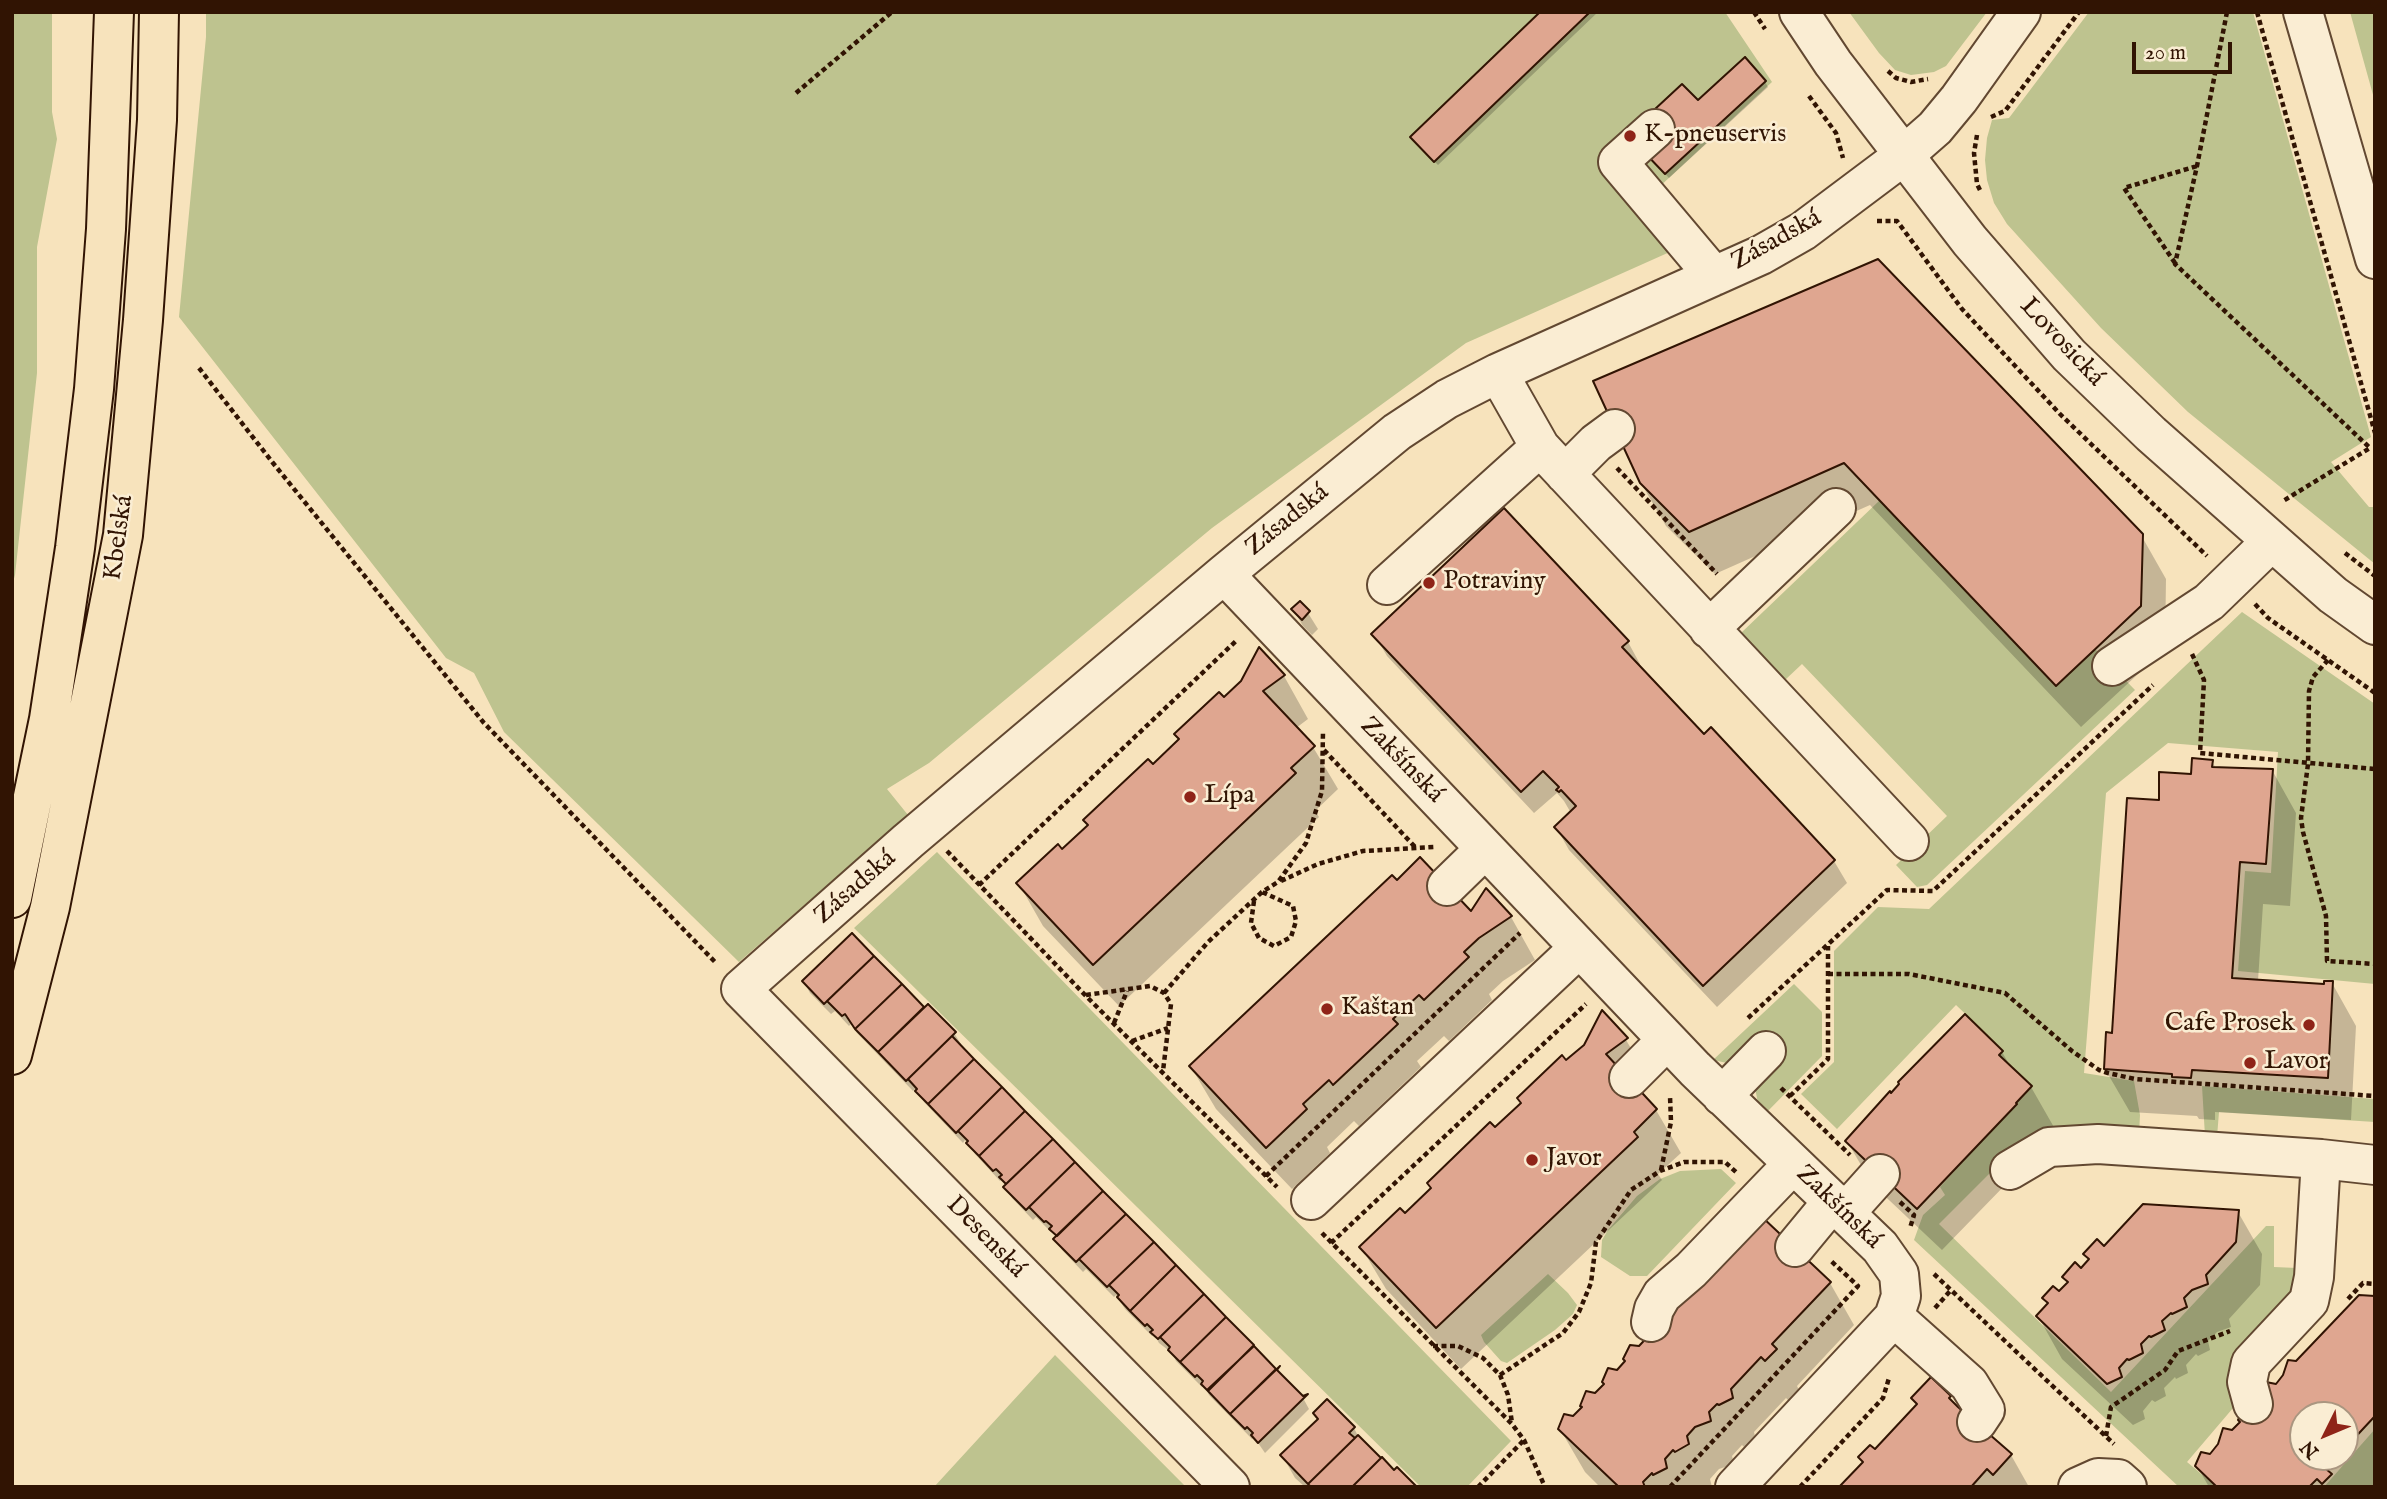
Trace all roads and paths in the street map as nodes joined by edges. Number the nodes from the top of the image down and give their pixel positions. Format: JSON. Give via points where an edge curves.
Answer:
{"nodes":[{"id":1,"x":114,"y":12,"type":"edge"},
{"id":2,"x":159,"y":12,"type":"edge"},
{"id":3,"x":892,"y":12,"type":"edge"},
{"id":4,"x":1799,"y":12,"type":"edge"},
{"id":5,"x":2021,"y":12,"type":"edge"},
{"id":6,"x":2079,"y":12,"type":"edge"},
{"id":7,"x":2227,"y":12,"type":"edge"},
{"id":8,"x":2257,"y":12,"type":"edge"},
{"id":9,"x":2303,"y":12,"type":"edge"},
{"id":10,"x":796,"y":93,"type":"dead end"},
{"id":11,"x":1980,"y":121,"type":"dead end"},
{"id":12,"x":1655,"y":129,"type":"dead end"},
{"id":13,"x":1903,"y":156,"type":"junction"},
{"id":14,"x":2197,"y":166,"type":"junction"},
{"id":15,"x":1845,"y":201,"type":"junction"},
{"id":16,"x":2375,"y":259,"type":"edge"},
{"id":17,"x":2175,"y":264,"type":"junction"},
{"id":18,"x":1714,"y":276,"type":"junction"},
{"id":19,"x":199,"y":368,"type":"dead end"},
{"id":20,"x":1498,"y":373,"type":"junction"},
{"id":21,"x":1615,"y":429,"type":"dead end"},
{"id":22,"x":2375,"y":433,"type":"edge"},
{"id":23,"x":2375,"y":442,"type":"edge"},
{"id":24,"x":2370,"y":448,"type":"junction"},
{"id":25,"x":1553,"y":460,"type":"junction"},
{"id":26,"x":2283,"y":501,"type":"dead end"},
{"id":27,"x":1836,"y":508,"type":"dead end"},
{"id":28,"x":2272,"y":541,"type":"junction"},
{"id":29,"x":1224,"y":574,"type":"junction"},
{"id":30,"x":2232,"y":580,"type":"junction"},
{"id":31,"x":1387,"y":585,"type":"dead end"},
{"id":32,"x":2375,"y":625,"type":"edge"},
{"id":33,"x":1710,"y":629,"type":"junction"},
{"id":34,"x":1237,"y":639,"type":"dead end"},
{"id":35,"x":2190,"y":650,"type":"dead end"},
{"id":36,"x":2328,"y":660,"type":"junction"},
{"id":37,"x":2112,"y":666,"type":"dead end"},
{"id":38,"x":2375,"y":693,"type":"edge"},
{"id":39,"x":2142,"y":695,"type":"dead end"},
{"id":40,"x":1323,"y":728,"type":"dead end"},
{"id":41,"x":1324,"y":750,"type":"junction"},
{"id":42,"x":2308,"y":764,"type":"junction"},
{"id":43,"x":2375,"y":769,"type":"edge"},
{"id":44,"x":1909,"y":841,"type":"dead end"},
{"id":45,"x":960,"y":845,"type":"dead end"},
{"id":46,"x":1441,"y":847,"type":"dead end"},
{"id":47,"x":944,"y":848,"type":"dead end"},
{"id":48,"x":1417,"y":848,"type":"junction"},
{"id":49,"x":1485,"y":849,"type":"junction"},
{"id":50,"x":949,"y":854,"type":"junction"},
{"id":51,"x":1278,"y":882,"type":"junction"},
{"id":52,"x":979,"y":885,"type":"junction"},
{"id":53,"x":1447,"y":886,"type":"dead end"},
{"id":54,"x":1262,"y":892,"type":"junction"},
{"id":55,"x":12,"y":898,"type":"edge"},
{"id":56,"x":1254,"y":900,"type":"junction"},
{"id":57,"x":1528,"y":925,"type":"dead end"},
{"id":58,"x":1828,"y":945,"type":"junction"},
{"id":59,"x":1579,"y":948,"type":"junction"},
{"id":60,"x":2375,"y":964,"type":"edge"},
{"id":61,"x":1828,"y":974,"type":"junction"},
{"id":62,"x":741,"y":989,"type":"junction"},
{"id":63,"x":1127,"y":991,"type":"junction"},
{"id":64,"x":1164,"y":993,"type":"junction"},
{"id":65,"x":1085,"y":995,"type":"junction"},
{"id":66,"x":1595,"y":995,"type":"dead end"},
{"id":67,"x":1114,"y":1023,"type":"junction"},
{"id":68,"x":1168,"y":1028,"type":"junction"},
{"id":69,"x":1667,"y":1040,"type":"junction"},
{"id":70,"x":1132,"y":1041,"type":"junction"},
{"id":71,"x":12,"y":1055,"type":"edge"},
{"id":72,"x":1761,"y":1057,"type":"junction"},
{"id":73,"x":1163,"y":1071,"type":"junction"},
{"id":74,"x":1629,"y":1078,"type":"dead end"},
{"id":75,"x":1722,"y":1096,"type":"junction"},
{"id":76,"x":1790,"y":1096,"type":"junction"},
{"id":77,"x":2375,"y":1096,"type":"edge"},
{"id":78,"x":2321,"y":1159,"type":"junction"},
{"id":79,"x":1793,"y":1164,"type":"junction"},
{"id":80,"x":2375,"y":1165,"type":"edge"},
{"id":81,"x":2010,"y":1170,"type":"dead end"},
{"id":82,"x":1266,"y":1176,"type":"junction"},
{"id":83,"x":1878,"y":1177,"type":"junction"},
{"id":84,"x":1762,"y":1196,"type":"junction"},
{"id":85,"x":1303,"y":1206,"type":"junction"},
{"id":86,"x":1839,"y":1207,"type":"junction"},
{"id":87,"x":1908,"y":1235,"type":"dead end"},
{"id":88,"x":1799,"y":1241,"type":"joint"},
{"id":89,"x":1331,"y":1243,"type":"junction"},
{"id":90,"x":1927,"y":1267,"type":"dead end"},
{"id":91,"x":1894,"y":1317,"type":"junction"},
{"id":92,"x":1651,"y":1322,"type":"dead end"},
{"id":93,"x":2235,"y":1327,"type":"dead end"},
{"id":94,"x":1433,"y":1346,"type":"junction"},
{"id":95,"x":1500,"y":1376,"type":"junction"},
{"id":96,"x":2253,"y":1404,"type":"dead end"},
{"id":97,"x":1977,"y":1422,"type":"dead end"},
{"id":98,"x":1512,"y":1424,"type":"junction"},
{"id":99,"x":2106,"y":1436,"type":"junction"},
{"id":100,"x":1524,"y":1440,"type":"junction"},
{"id":101,"x":2115,"y":1445,"type":"dead end"},
{"id":102,"x":1230,"y":1487,"type":"edge"},
{"id":103,"x":1478,"y":1487,"type":"edge"},
{"id":104,"x":1545,"y":1487,"type":"edge"},
{"id":105,"x":1670,"y":1487,"type":"edge"},
{"id":106,"x":1735,"y":1487,"type":"edge"},
{"id":107,"x":2078,"y":1487,"type":"edge"},
{"id":108,"x":2127,"y":1487,"type":"edge"}],
"edges":[{"from":1,"to":55,"type":"highway","name":"Kbelská","via":[[106,229],[94,389],[49,719]]},
{"from":2,"to":71,"type":"highway","name":"Kbelská","via":[[147,267],[123,536],[50,907]]},
{"from":3,"to":10,"type":"path"},
{"from":4,"to":13,"type":"street","name":"Lovosická"},
{"from":5,"to":13,"type":"street","name":"Zásadská","via":[[1959,99]]},
{"from":6,"to":11,"type":"path","via":[[2005,111]]},
{"from":7,"to":14,"type":"path"},
{"from":8,"to":22,"type":"path"},
{"from":9,"to":16,"type":"street"},
{"from":12,"to":18,"type":"street","via":[[1618,162]]},
{"from":13,"to":15,"type":"street","name":"Zásadská"},
{"from":13,"to":28,"type":"street","name":"Lovosická","via":[[2069,355]]},
{"from":14,"to":17,"type":"path"},
{"from":14,"to":17,"type":"path","via":[[2124,188]]},
{"from":15,"to":18,"type":"street","name":"Zásadská","via":[[1803,231]]},
{"from":15,"to":30,"type":"path","via":[[1861,221],[1897,220],[1962,309],[1998,348]]},
{"from":17,"to":24,"type":"path"},
{"from":18,"to":20,"type":"street","name":"Zásadská"},
{"from":19,"to":62,"type":"path","via":[[484,723]]},
{"from":20,"to":25,"type":"street"},
{"from":20,"to":29,"type":"street","name":"Zásadská","via":[[1397,432]]},
{"from":21,"to":25,"type":"street","via":[[1596,443]]},
{"from":23,"to":24,"type":"path"},
{"from":24,"to":26,"type":"path"},
{"from":25,"to":31,"type":"street"},
{"from":25,"to":33,"type":"street"},
{"from":27,"to":33,"type":"street"},
{"from":28,"to":30,"type":"street"},
{"from":28,"to":32,"type":"street","name":"Lovosická"},
{"from":29,"to":49,"type":"street","name":"Zakšínská"},
{"from":29,"to":62,"type":"street","name":"Zásadská"},
{"from":30,"to":36,"type":"path","via":[[2268,618]]},
{"from":30,"to":37,"type":"street","via":[[2209,602]]},
{"from":33,"to":44,"type":"street"},
{"from":34,"to":52,"type":"path"},
{"from":35,"to":42,"type":"path","via":[[2204,680],[2200,753]]},
{"from":36,"to":38,"type":"path"},
{"from":36,"to":42,"type":"path","via":[[2313,677],[2309,691]]},
{"from":39,"to":58,"type":"path","via":[[1933,891],[1887,890]]},
{"from":40,"to":41,"type":"path"},
{"from":41,"to":48,"type":"path"},
{"from":41,"to":51,"type":"path","via":[[1322,791],[1306,843]]},
{"from":42,"to":43,"type":"path"},
{"from":42,"to":60,"type":"path","via":[[2301,817],[2326,916],[2327,961]]},
{"from":45,"to":50,"type":"path"},
{"from":46,"to":48,"type":"path"},
{"from":47,"to":50,"type":"path"},
{"from":48,"to":51,"type":"path","via":[[1363,851]]},
{"from":49,"to":53,"type":"street"},
{"from":49,"to":59,"type":"street","name":"Zakšínská"},
{"from":50,"to":52,"type":"path"},
{"from":51,"to":54,"type":"path"},
{"from":52,"to":65,"type":"path"},
{"from":54,"to":56,"type":"path"},
{"from":54,"to":56,"type":"path","via":[[1293,906],[1296,921],[1291,937],[1274,946],[1259,938],[1251,923]]},
{"from":56,"to":64,"type":"path","via":[[1208,942]]},
{"from":57,"to":82,"type":"path"},
{"from":58,"to":61,"type":"path"},
{"from":58,"to":72,"type":"path","via":[[1729,1036]]},
{"from":59,"to":69,"type":"street","name":"Zakšínská"},
{"from":59,"to":85,"type":"street"},
{"from":61,"to":76,"type":"path","via":[[1828,1059]]},
{"from":61,"to":77,"type":"path","via":[[1909,974],[2006,993],[2073,1051],[2108,1073],[2135,1079]]},
{"from":62,"to":102,"type":"street","name":"Desenská"},
{"from":63,"to":64,"type":"path","via":[[1150,986]]},
{"from":63,"to":65,"type":"path"},
{"from":63,"to":67,"type":"path"},
{"from":64,"to":68,"type":"path","via":[[1171,1004]]},
{"from":65,"to":67,"type":"path"},
{"from":66,"to":89,"type":"path"},
{"from":67,"to":70,"type":"path"},
{"from":68,"to":70,"type":"path"},
{"from":68,"to":73,"type":"path"},
{"from":69,"to":74,"type":"street"},
{"from":69,"to":75,"type":"street","name":"Zakšínská"},
{"from":70,"to":73,"type":"path"},
{"from":72,"to":75,"type":"street"},
{"from":72,"to":76,"type":"path"},
{"from":73,"to":82,"type":"path"},
{"from":75,"to":79,"type":"street","name":"Zakšínská"},
{"from":76,"to":83,"type":"path"},
{"from":78,"to":80,"type":"street"},
{"from":78,"to":81,"type":"street","via":[[2098,1144],[2049,1147]]},
{"from":78,"to":96,"type":"street","via":[[2309,1301],[2251,1363],[2247,1382]]},
{"from":79,"to":84,"type":"street"},
{"from":79,"to":86,"type":"street","name":"Zakšínská"},
{"from":82,"to":85,"type":"path"},
{"from":83,"to":86,"type":"street"},
{"from":83,"to":87,"type":"path","via":[[1914,1215]]},
{"from":84,"to":92,"type":"street","via":[[1662,1295]]},
{"from":84,"to":95,"type":"path","via":[[1725,1162],[1684,1162],[1631,1190],[1596,1242],[1591,1283],[1579,1312],[1563,1333]]},
{"from":85,"to":89,"type":"path"},
{"from":86,"to":88,"type":"street"},
{"from":86,"to":91,"type":"street","name":"Zakšínská","via":[[1880,1247],[1899,1274],[1901,1296]]},
{"from":88,"to":105,"type":"path","via":[[1858,1286]]},
{"from":89,"to":94,"type":"path"},
{"from":90,"to":99,"type":"path"},
{"from":91,"to":97,"type":"street","via":[[1969,1384],[1985,1410]]},
{"from":91,"to":106,"type":"street"},
{"from":93,"to":99,"type":"path","via":[[2178,1352],[2165,1370],[2111,1407]]},
{"from":94,"to":95,"type":"path","via":[[1458,1346],[1483,1357]]},
{"from":94,"to":98,"type":"path"},
{"from":95,"to":98,"type":"path"},
{"from":98,"to":100,"type":"path"},
{"from":99,"to":101,"type":"path"},
{"from":100,"to":103,"type":"path"},
{"from":100,"to":104,"type":"path"},
{"from":107,"to":108,"type":"street","via":[[2098,1478],[2119,1479]]}]}
